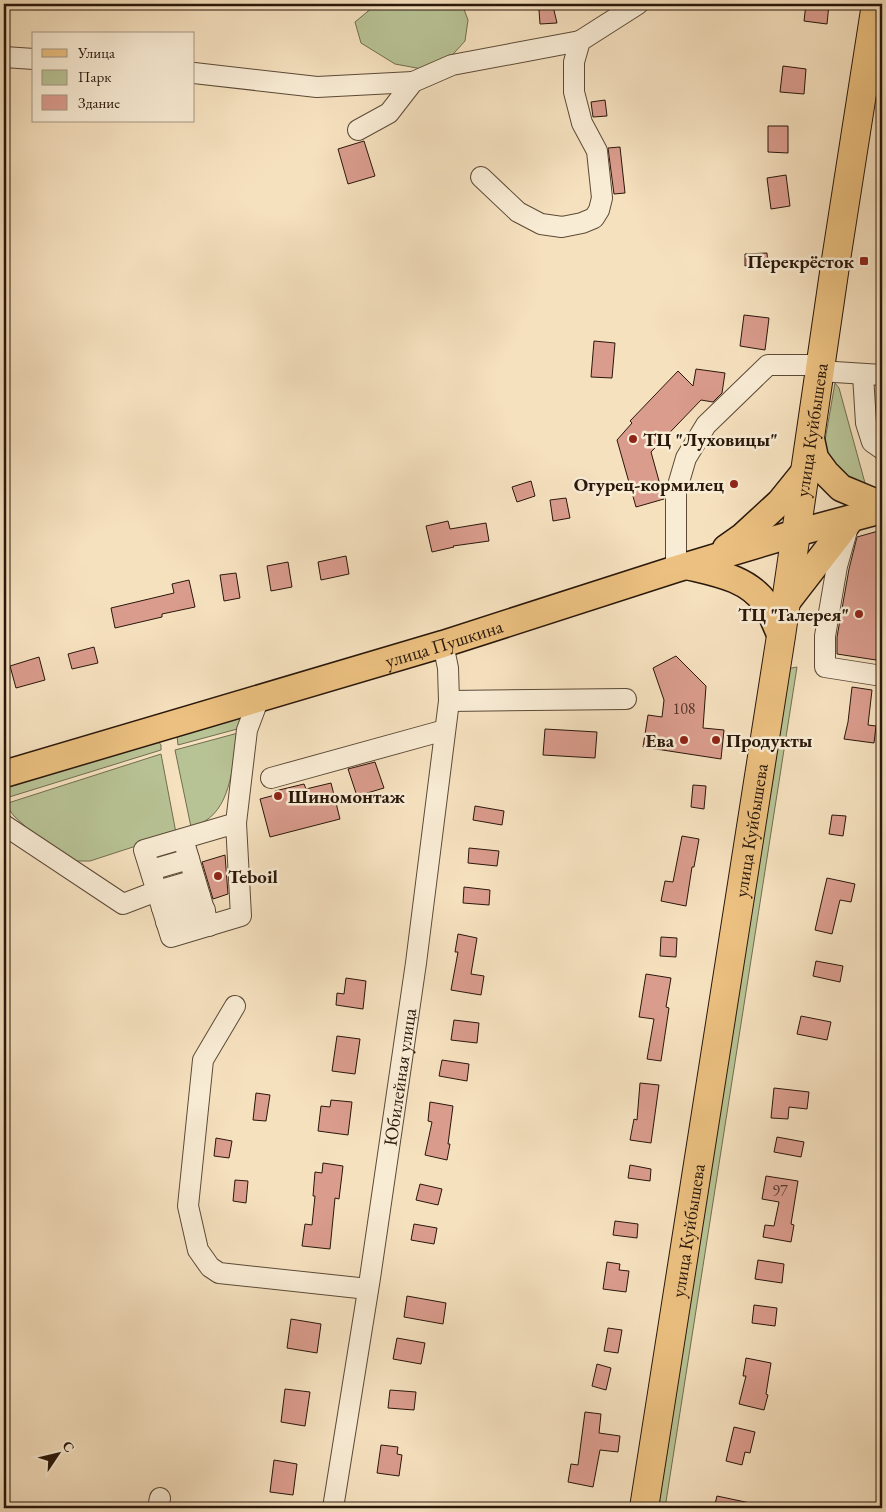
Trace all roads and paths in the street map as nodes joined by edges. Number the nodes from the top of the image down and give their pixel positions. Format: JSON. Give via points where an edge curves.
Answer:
{"nodes":[{"id":1,"x":638,"y":4,"type":"edge"},
{"id":2,"x":876,"y":4,"type":"edge"},
{"id":3,"x":580,"y":41,"type":"junction"},
{"id":4,"x":876,"y":47,"type":"edge"},
{"id":5,"x":4,"y":57,"type":"edge"},
{"id":6,"x":32,"y":59,"type":"edge"},
{"id":7,"x":195,"y":73,"type":"edge"},
{"id":8,"x":413,"y":82,"type":"junction"},
{"id":9,"x":358,"y":130,"type":"dead end"},
{"id":10,"x":481,"y":177,"type":"dead end"},
{"id":11,"x":820,"y":368,"type":"junction"},
{"id":12,"x":871,"y":375,"type":"edge"},
{"id":13,"x":882,"y":388,"type":"edge"},
{"id":14,"x":810,"y":439,"type":"junction"},
{"id":15,"x":882,"y":449,"type":"edge"},
{"id":16,"x":805,"y":471,"type":"junction"},
{"id":17,"x":882,"y":506,"type":"edge"},
{"id":18,"x":882,"y":510,"type":"edge"},
{"id":19,"x":851,"y":519,"type":"junction"},
{"id":20,"x":796,"y":532,"type":"junction"},
{"id":21,"x":713,"y":558,"type":"junction"},
{"id":22,"x":681,"y":568,"type":"junction"},
{"id":23,"x":786,"y":604,"type":"junction"},
{"id":24,"x":781,"y":636,"type":"junction"},
{"id":25,"x":443,"y":644,"type":"junction"},
{"id":26,"x":882,"y":676,"type":"edge"},
{"id":27,"x":259,"y":698,"type":"junction"},
{"id":28,"x":626,"y":699,"type":"dead end"},
{"id":29,"x":449,"y":702,"type":"junction"},
{"id":30,"x":445,"y":730,"type":"junction"},
{"id":31,"x":4,"y":774,"type":"edge"},
{"id":32,"x":271,"y":778,"type":"dead end"},
{"id":33,"x":236,"y":823,"type":"junction"},
{"id":34,"x":4,"y":826,"type":"edge"},
{"id":35,"x":183,"y":839,"type":"junction"},
{"id":36,"x":189,"y":859,"type":"junction"},
{"id":37,"x":150,"y":870,"type":"junction"},
{"id":38,"x":202,"y":903,"type":"junction"},
{"id":39,"x":162,"y":907,"type":"junction"},
{"id":40,"x":235,"y":1006,"type":"dead end"},
{"id":41,"x":368,"y":1290,"type":"junction"},
{"id":42,"x":333,"y":1508,"type":"edge"},
{"id":43,"x":644,"y":1508,"type":"edge"}],
"edges":[{"from":1,"to":3,"type":"street"},
{"from":2,"to":4,"type":"highway","name":"улица Куйбышева"},
{"from":3,"to":8,"type":"street","via":[[452,65]]},
{"from":3,"to":10,"type":"street","via":[[574,62],[574,92],[582,123],[597,151],[602,198],[594,218],[562,227],[541,224],[518,212]]},
{"from":4,"to":11,"type":"highway","name":"улица Куйбышева"},
{"from":5,"to":6,"type":"street"},
{"from":7,"to":8,"type":"street","via":[[317,87]]},
{"from":8,"to":9,"type":"street","via":[[389,113]]},
{"from":11,"to":12,"type":"street"},
{"from":11,"to":14,"type":"highway","name":"улица Куйбышева"},
{"from":11,"to":22,"type":"street","via":[[768,365],[706,425],[686,458],[676,492]]},
{"from":12,"to":13,"type":"street"},
{"from":12,"to":15,"type":"street","via":[[866,423],[872,442]]},
{"from":14,"to":16,"type":"highway","name":"улица Куйбышева"},
{"from":14,"to":17,"type":"main road","via":[[814,458],[841,488]]},
{"from":16,"to":20,"type":"highway","name":"улица Куйбышева"},
{"from":16,"to":21,"type":"main road","via":[[780,502]]},
{"from":18,"to":19,"type":"main road","name":"улица Пушкина"},
{"from":19,"to":20,"type":"main road","name":"улица Пушкина"},
{"from":19,"to":23,"type":"main road"},
{"from":19,"to":26,"type":"street","via":[[825,636],[825,667]]},
{"from":20,"to":21,"type":"main road","name":"улица Пушкина"},
{"from":20,"to":23,"type":"highway","name":"улица Куйбышева"},
{"from":21,"to":22,"type":"main road","name":"улица Пушкина"},
{"from":22,"to":24,"type":"main road","via":[[722,575],[744,583],[767,606]]},
{"from":22,"to":25,"type":"main road","name":"улица Пушкина"},
{"from":23,"to":24,"type":"highway","name":"улица Куйбышева"},
{"from":24,"to":43,"type":"highway","name":"улица Куйбышева"},
{"from":25,"to":27,"type":"main road","name":"улица Пушкина"},
{"from":25,"to":29,"type":"street","name":"Юбилейная улица","via":[[448,668]]},
{"from":27,"to":31,"type":"main road","name":"улица Пушкина"},
{"from":27,"to":33,"type":"street","via":[[248,730]]},
{"from":28,"to":29,"type":"street"},
{"from":29,"to":30,"type":"street","name":"Юбилейная улица"},
{"from":30,"to":32,"type":"street"},
{"from":30,"to":41,"type":"street","name":"Юбилейная улица","via":[[416,963]]},
{"from":33,"to":35,"type":"street"},
{"from":33,"to":38,"type":"street","via":[[241,916]]},
{"from":34,"to":39,"type":"street","via":[[122,904]]},
{"from":35,"to":36,"type":"street"},
{"from":35,"to":37,"type":"street","via":[[144,850]]},
{"from":36,"to":37,"type":"street"},
{"from":36,"to":38,"type":"street"},
{"from":37,"to":39,"type":"street"},
{"from":38,"to":39,"type":"street"},
{"from":38,"to":39,"type":"street"},
{"from":40,"to":41,"type":"street","via":[[203,1060],[188,1206],[198,1250],[210,1267],[220,1272]]},
{"from":41,"to":42,"type":"street","name":"Юбилейная улица"}]}
